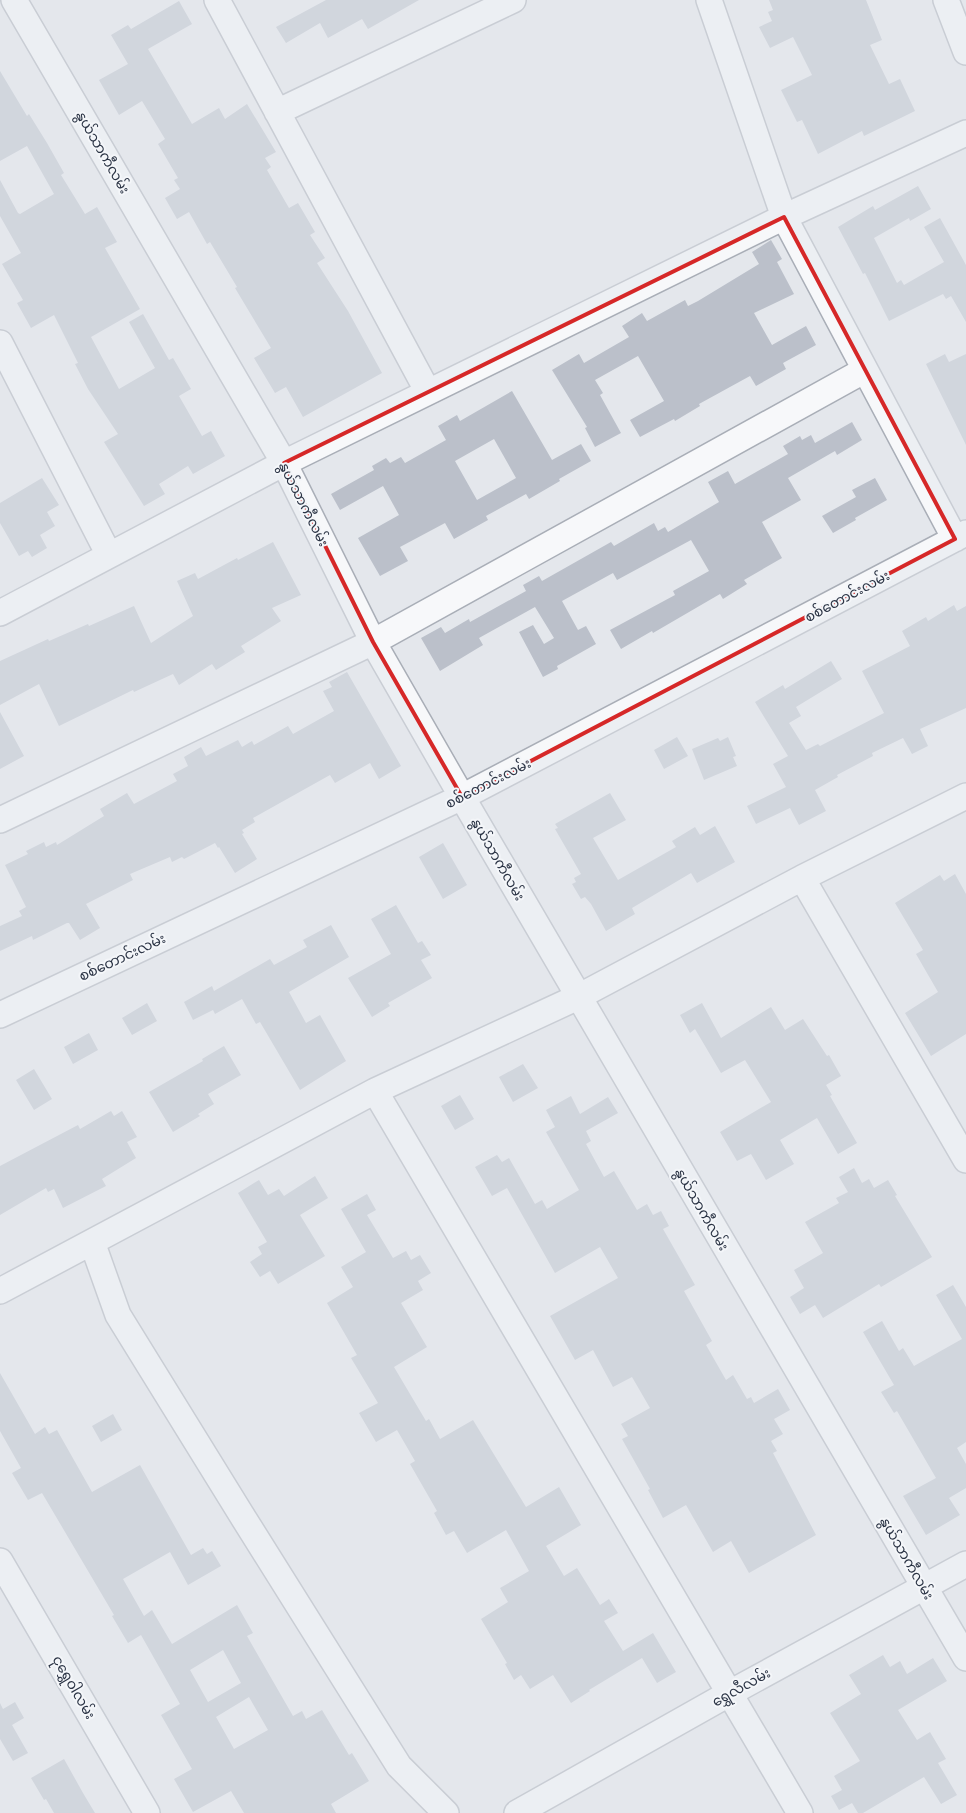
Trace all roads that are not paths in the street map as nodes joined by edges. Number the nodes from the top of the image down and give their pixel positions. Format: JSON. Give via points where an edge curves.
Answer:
{"nodes":[{"id":1,"x":14,"y":0,"type":"edge"},
{"id":2,"x":217,"y":0,"type":"edge"},
{"id":3,"x":513,"y":0,"type":"edge"},
{"id":4,"x":710,"y":0,"type":"edge"},
{"id":5,"x":946,"y":0,"type":"edge"},
{"id":6,"x":966,"y":52,"type":"edge"},
{"id":7,"x":277,"y":112,"type":"junction"},
{"id":8,"x":966,"y":133,"type":"edge"},
{"id":9,"x":784,"y":218,"type":"junction"},
{"id":10,"x":0,"y":343,"type":"edge"},
{"id":11,"x":865,"y":370,"type":"junction"},
{"id":12,"x":428,"y":392,"type":"junction"},
{"id":13,"x":284,"y":463,"type":"junction"},
{"id":14,"x":961,"y":536,"type":"edge"},
{"id":15,"x":109,"y":555,"type":"junction"},
{"id":16,"x":0,"y":612,"type":"edge"},
{"id":17,"x":373,"y":642,"type":"junction"},
{"id":18,"x":966,"y":796,"type":"edge"},
{"id":19,"x":462,"y":797,"type":"junction"},
{"id":20,"x":0,"y":820,"type":"edge"},
{"id":21,"x":802,"y":878,"type":"junction"},
{"id":22,"x":578,"y":997,"type":"junction"},
{"id":23,"x":0,"y":1015,"type":"edge"},
{"id":24,"x":375,"y":1091,"type":"junction"},
{"id":25,"x":966,"y":1160,"type":"edge"},
{"id":26,"x":92,"y":1242,"type":"junction"},
{"id":27,"x":0,"y":1291,"type":"edge"},
{"id":28,"x":0,"y":1561,"type":"edge"},
{"id":29,"x":966,"y":1564,"type":"edge"},
{"id":30,"x":924,"y":1588,"type":"junction"},
{"id":31,"x":966,"y":1658,"type":"edge"},
{"id":32,"x":730,"y":1693,"type":"junction"},
{"id":33,"x":147,"y":1813,"type":"edge"},
{"id":34,"x":446,"y":1813,"type":"edge"},
{"id":35,"x":517,"y":1813,"type":"edge"},
{"id":36,"x":800,"y":1813,"type":"edge"}],
"edges":[{"from":1,"to":13,"type":"street","name":"နွယ်သာကီလမ်း"},
{"from":2,"to":7,"type":"street"},
{"from":3,"to":7,"type":"street"},
{"from":4,"to":9,"type":"street"},
{"from":5,"to":6,"type":"street"},
{"from":7,"to":12,"type":"street"},
{"from":8,"to":9,"type":"street"},
{"from":9,"to":11,"type":"street"},
{"from":9,"to":12,"type":"street"},
{"from":10,"to":15,"type":"street"},
{"from":11,"to":14,"type":"street"},
{"from":11,"to":17,"type":"street"},
{"from":12,"to":13,"type":"street"},
{"from":13,"to":15,"type":"street"},
{"from":13,"to":17,"type":"street","name":"နွယ်သာကီလမ်း"},
{"from":14,"to":19,"type":"street","name":"စစ်တောင်းလမ်း"},
{"from":15,"to":16,"type":"street"},
{"from":17,"to":19,"type":"street","name":"နွယ်သာကီလမ်း"},
{"from":17,"to":20,"type":"street"},
{"from":18,"to":21,"type":"street"},
{"from":19,"to":22,"type":"street","name":"နွယ်သာကီလမ်း"},
{"from":19,"to":23,"type":"street","name":"စစ်တောင်းလမ်း"},
{"from":21,"to":22,"type":"street"},
{"from":21,"to":25,"type":"street"},
{"from":22,"to":24,"type":"street"},
{"from":22,"to":30,"type":"street","name":"နွယ်သာကီလမ်း"},
{"from":24,"to":26,"type":"street"},
{"from":24,"to":32,"type":"street"},
{"from":26,"to":27,"type":"street"},
{"from":26,"to":34,"type":"street","via":[[118,1315],[231,1498],[399,1766]]},
{"from":28,"to":33,"type":"street","name":"ငုရွှေဝါလမ်း"},
{"from":29,"to":30,"type":"street","name":"ရွှေလီလမ်း"},
{"from":30,"to":31,"type":"street","name":"နွယ်သာကီလမ်း"},
{"from":30,"to":32,"type":"street","name":"ရွှေလီလမ်း"},
{"from":32,"to":35,"type":"street","name":"ရွှေလီလမ်း"},
{"from":32,"to":36,"type":"street"}]}
